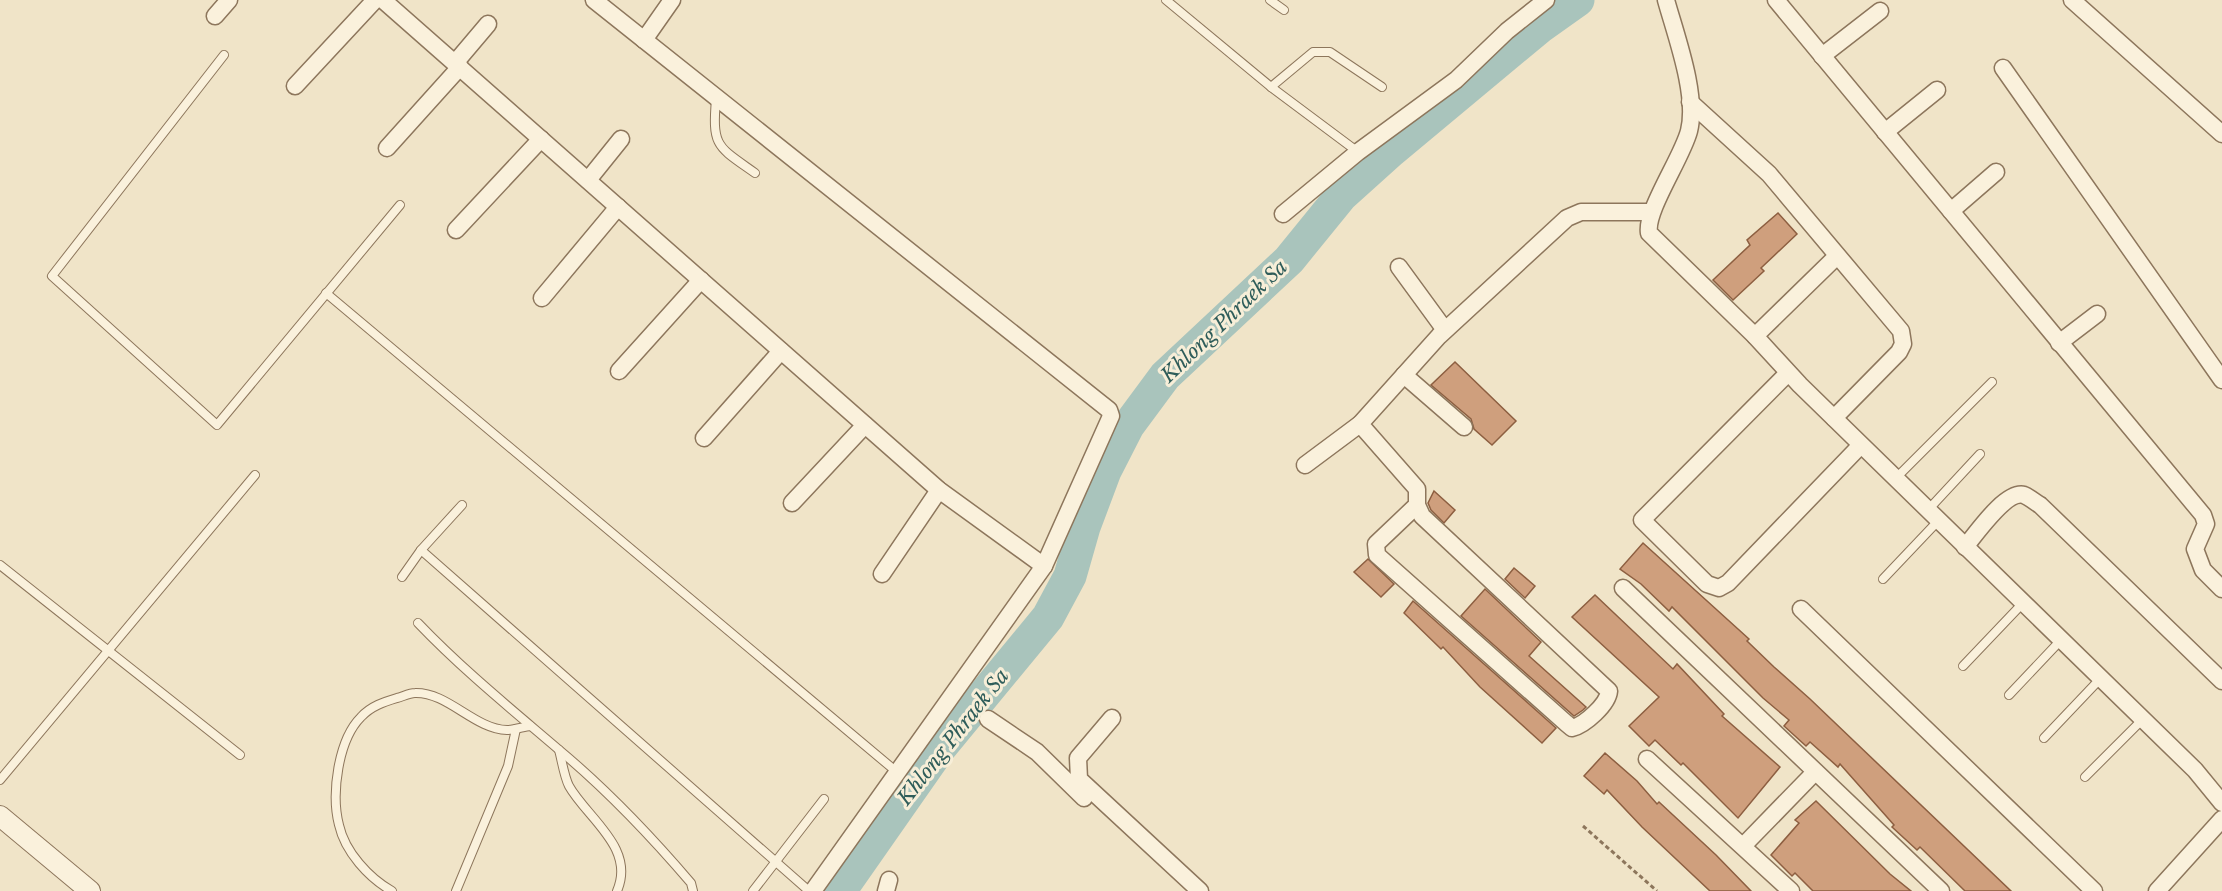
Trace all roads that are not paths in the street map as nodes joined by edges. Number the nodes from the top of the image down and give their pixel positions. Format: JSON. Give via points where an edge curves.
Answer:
{"nodes":[{"id":1,"x":229,"y":0,"type":"edge"},
{"id":2,"x":375,"y":0,"type":"edge"},
{"id":3,"x":383,"y":0,"type":"edge"},
{"id":4,"x":594,"y":0,"type":"edge"},
{"id":5,"x":672,"y":0,"type":"edge"},
{"id":6,"x":1167,"y":0,"type":"edge"},
{"id":7,"x":1270,"y":0,"type":"edge"},
{"id":8,"x":1546,"y":0,"type":"edge"},
{"id":9,"x":1666,"y":0,"type":"edge"},
{"id":10,"x":1776,"y":0,"type":"edge"},
{"id":11,"x":2072,"y":0,"type":"edge"},
{"id":12,"x":1284,"y":10,"type":"dead end"},
{"id":13,"x":1880,"y":11,"type":"dead end"},
{"id":14,"x":215,"y":16,"type":"dead end"},
{"id":15,"x":488,"y":24,"type":"dead end"},
{"id":16,"x":644,"y":40,"type":"junction"},
{"id":17,"x":224,"y":55,"type":"dead end"},
{"id":18,"x":1822,"y":56,"type":"junction"},
{"id":19,"x":457,"y":65,"type":"junction"},
{"id":20,"x":2003,"y":68,"type":"dead end"},
{"id":21,"x":295,"y":86,"type":"dead end"},
{"id":22,"x":1271,"y":87,"type":"junction"},
{"id":23,"x":1382,"y":87,"type":"dead end"},
{"id":24,"x":1937,"y":90,"type":"dead end"},
{"id":25,"x":716,"y":98,"type":"junction"},
{"id":26,"x":1690,"y":102,"type":"junction"},
{"id":27,"x":1885,"y":132,"type":"junction"},
{"id":28,"x":2222,"y":134,"type":"edge"},
{"id":29,"x":541,"y":139,"type":"junction"},
{"id":30,"x":621,"y":139,"type":"dead end"},
{"id":31,"x":387,"y":148,"type":"dead end"},
{"id":32,"x":1358,"y":152,"type":"junction"},
{"id":33,"x":1996,"y":172,"type":"dead end"},
{"id":34,"x":755,"y":173,"type":"dead end"},
{"id":35,"x":588,"y":180,"type":"junction"},
{"id":36,"x":400,"y":206,"type":"dead end"},
{"id":37,"x":618,"y":207,"type":"junction"},
{"id":38,"x":1951,"y":211,"type":"junction"},
{"id":39,"x":1651,"y":212,"type":"junction"},
{"id":40,"x":1282,"y":214,"type":"dead end"},
{"id":41,"x":456,"y":230,"type":"dead end"},
{"id":42,"x":1837,"y":256,"type":"junction"},
{"id":43,"x":1399,"y":267,"type":"dead end"},
{"id":44,"x":701,"y":280,"type":"junction"},
{"id":45,"x":326,"y":293,"type":"junction"},
{"id":46,"x":542,"y":298,"type":"dead end"},
{"id":47,"x":2097,"y":314,"type":"dead end"},
{"id":48,"x":1445,"y":330,"type":"junction"},
{"id":49,"x":1755,"y":336,"type":"junction"},
{"id":50,"x":2060,"y":343,"type":"junction"},
{"id":51,"x":781,"y":351,"type":"junction"},
{"id":52,"x":619,"y":371,"type":"dead end"},
{"id":53,"x":1788,"y":373,"type":"junction"},
{"id":54,"x":1404,"y":375,"type":"junction"},
{"id":55,"x":2222,"y":380,"type":"edge"},
{"id":56,"x":1992,"y":382,"type":"dead end"},
{"id":57,"x":1834,"y":418,"type":"junction"},
{"id":58,"x":1360,"y":424,"type":"junction"},
{"id":59,"x":866,"y":425,"type":"junction"},
{"id":60,"x":1464,"y":427,"type":"dead end"},
{"id":61,"x":704,"y":438,"type":"dead end"},
{"id":62,"x":1861,"y":445,"type":"junction"},
{"id":63,"x":1980,"y":454,"type":"dead end"},
{"id":64,"x":1305,"y":465,"type":"dead end"},
{"id":65,"x":255,"y":475,"type":"dead end"},
{"id":66,"x":1896,"y":478,"type":"junction"},
{"id":67,"x":939,"y":490,"type":"junction"},
{"id":68,"x":792,"y":503,"type":"dead end"},
{"id":69,"x":462,"y":505,"type":"dead end"},
{"id":70,"x":1417,"y":505,"type":"junction"},
{"id":71,"x":1933,"y":515,"type":"junction"},
{"id":72,"x":1965,"y":546,"type":"junction"},
{"id":73,"x":421,"y":550,"type":"junction"},
{"id":74,"x":0,"y":565,"type":"edge"},
{"id":75,"x":1044,"y":566,"type":"junction"},
{"id":76,"x":882,"y":574,"type":"dead end"},
{"id":77,"x":402,"y":577,"type":"dead end"},
{"id":78,"x":1883,"y":579,"type":"dead end"},
{"id":79,"x":1623,"y":588,"type":"dead end"},
{"id":80,"x":2222,"y":589,"type":"edge"},
{"id":81,"x":2023,"y":603,"type":"junction"},
{"id":82,"x":1801,"y":609,"type":"dead end"},
{"id":83,"x":418,"y":623,"type":"dead end"},
{"id":84,"x":2061,"y":640,"type":"junction"},
{"id":85,"x":108,"y":651,"type":"junction"},
{"id":86,"x":1963,"y":666,"type":"dead end"},
{"id":87,"x":2101,"y":678,"type":"junction"},
{"id":88,"x":2222,"y":681,"type":"edge"},
{"id":89,"x":2009,"y":695,"type":"dead end"},
{"id":90,"x":1112,"y":718,"type":"dead end"},
{"id":91,"x":988,"y":719,"type":"dead end"},
{"id":92,"x":2143,"y":719,"type":"junction"},
{"id":93,"x":530,"y":726,"type":"junction"},
{"id":94,"x":516,"y":729,"type":"junction"},
{"id":95,"x":2044,"y":738,"type":"dead end"},
{"id":96,"x":559,"y":749,"type":"junction"},
{"id":97,"x":240,"y":755,"type":"dead end"},
{"id":98,"x":1647,"y":759,"type":"dead end"},
{"id":99,"x":898,"y":772,"type":"junction"},
{"id":100,"x":1815,"y":772,"type":"junction"},
{"id":101,"x":2085,"y":777,"type":"dead end"},
{"id":102,"x":0,"y":780,"type":"edge"},
{"id":103,"x":824,"y":799,"type":"dead end"},
{"id":104,"x":2222,"y":803,"type":"edge"},
{"id":105,"x":0,"y":816,"type":"edge"},
{"id":106,"x":1118,"y":816,"type":"junction"},
{"id":107,"x":2222,"y":819,"type":"edge"},
{"id":108,"x":1743,"y":846,"type":"junction"},
{"id":109,"x":776,"y":862,"type":"junction"},
{"id":110,"x":90,"y":891,"type":"edge"},
{"id":111,"x":392,"y":891,"type":"edge"},
{"id":112,"x":456,"y":891,"type":"edge"},
{"id":113,"x":617,"y":891,"type":"edge"},
{"id":114,"x":693,"y":891,"type":"edge"},
{"id":115,"x":753,"y":891,"type":"edge"},
{"id":116,"x":811,"y":891,"type":"edge"},
{"id":117,"x":1200,"y":891,"type":"edge"},
{"id":118,"x":1791,"y":891,"type":"edge"},
{"id":119,"x":1941,"y":891,"type":"edge"},
{"id":120,"x":2094,"y":891,"type":"edge"},
{"id":121,"x":2157,"y":891,"type":"edge"}],
"edges":[{"from":1,"to":14,"type":"street"},
{"from":2,"to":21,"type":"street"},
{"from":3,"to":19,"type":"street"},
{"from":4,"to":16,"type":"street"},
{"from":5,"to":16,"type":"street"},
{"from":6,"to":22,"type":"lane"},
{"from":7,"to":12,"type":"lane"},
{"from":8,"to":32,"type":"street","via":[[1456,80]]},
{"from":9,"to":26,"type":"street"},
{"from":10,"to":18,"type":"street"},
{"from":11,"to":28,"type":"street"},
{"from":13,"to":18,"type":"street"},
{"from":15,"to":19,"type":"street"},
{"from":16,"to":25,"type":"street"},
{"from":17,"to":45,"type":"lane","via":[[52,276],[217,425]]},
{"from":18,"to":27,"type":"street"},
{"from":19,"to":29,"type":"street"},
{"from":19,"to":31,"type":"street"},
{"from":20,"to":55,"type":"street"},
{"from":22,"to":23,"type":"lane","via":[[1313,52],[1330,52]]},
{"from":22,"to":32,"type":"lane"},
{"from":24,"to":27,"type":"street"},
{"from":25,"to":34,"type":"lane","via":[[714,126],[720,147]]},
{"from":25,"to":75,"type":"street","via":[[1109,410],[1109,423]]},
{"from":26,"to":39,"type":"street","via":[[1690,129]]},
{"from":26,"to":42,"type":"street","via":[[1770,174]]},
{"from":27,"to":38,"type":"street"},
{"from":29,"to":35,"type":"street"},
{"from":29,"to":41,"type":"street"},
{"from":30,"to":35,"type":"street"},
{"from":32,"to":40,"type":"street"},
{"from":33,"to":38,"type":"street"},
{"from":35,"to":37,"type":"street"},
{"from":36,"to":45,"type":"lane"},
{"from":37,"to":44,"type":"street"},
{"from":37,"to":46,"type":"street"},
{"from":38,"to":50,"type":"street"},
{"from":39,"to":48,"type":"street","via":[[1581,212],[1567,218]]},
{"from":39,"to":49,"type":"street","via":[[1649,233]]},
{"from":42,"to":49,"type":"street"},
{"from":42,"to":57,"type":"street","via":[[1903,338],[1899,352]]},
{"from":43,"to":48,"type":"street"},
{"from":44,"to":51,"type":"street"},
{"from":44,"to":52,"type":"street"},
{"from":45,"to":99,"type":"lane"},
{"from":47,"to":50,"type":"street"},
{"from":48,"to":54,"type":"street"},
{"from":49,"to":53,"type":"street"},
{"from":50,"to":80,"type":"street","via":[[2203,515],[2206,524],[2195,549],[2203,570]]},
{"from":51,"to":59,"type":"street"},
{"from":51,"to":61,"type":"street"},
{"from":53,"to":57,"type":"street"},
{"from":53,"to":62,"type":"street","via":[[1642,520],[1707,584],[1719,588]]},
{"from":54,"to":58,"type":"street"},
{"from":54,"to":60,"type":"street"},
{"from":56,"to":66,"type":"lane"},
{"from":57,"to":62,"type":"street"},
{"from":58,"to":64,"type":"street"},
{"from":58,"to":70,"type":"street","via":[[1417,489]]},
{"from":59,"to":67,"type":"street"},
{"from":59,"to":68,"type":"street"},
{"from":62,"to":66,"type":"street"},
{"from":63,"to":71,"type":"lane"},
{"from":65,"to":85,"type":"lane"},
{"from":66,"to":71,"type":"street"},
{"from":67,"to":75,"type":"street"},
{"from":67,"to":76,"type":"street"},
{"from":69,"to":73,"type":"lane"},
{"from":70,"to":70,"type":"street","via":[[1432,526],[1610,691],[1608,699],[1579,727],[1572,728],[1566,723],[1377,555],[1376,544]]},
{"from":71,"to":72,"type":"street"},
{"from":71,"to":78,"type":"lane"},
{"from":72,"to":81,"type":"street"},
{"from":72,"to":88,"type":"street","via":[[2004,502],[2024,495],[2040,505]]},
{"from":73,"to":77,"type":"lane"},
{"from":73,"to":109,"type":"lane"},
{"from":74,"to":85,"type":"lane"},
{"from":75,"to":99,"type":"street"},
{"from":79,"to":100,"type":"street"},
{"from":81,"to":84,"type":"street"},
{"from":81,"to":86,"type":"lane"},
{"from":82,"to":120,"type":"street"},
{"from":83,"to":93,"type":"lane","via":[[458,664]]},
{"from":84,"to":87,"type":"street"},
{"from":84,"to":89,"type":"lane"},
{"from":85,"to":97,"type":"lane"},
{"from":85,"to":102,"type":"lane"},
{"from":87,"to":92,"type":"street"},
{"from":87,"to":95,"type":"lane"},
{"from":90,"to":106,"type":"street","via":[[1081,753],[1077,771],[1080,779]]},
{"from":91,"to":106,"type":"street","via":[[1037,752],[1096,810]]},
{"from":92,"to":101,"type":"lane"},
{"from":92,"to":104,"type":"street"},
{"from":93,"to":94,"type":"lane"},
{"from":93,"to":96,"type":"lane"},
{"from":94,"to":111,"type":"lane","via":[[492,726],[434,697],[414,693],[379,703],[360,717],[339,759],[339,827],[352,854],[378,883]]},
{"from":94,"to":112,"type":"lane","via":[[508,766]]},
{"from":96,"to":113,"type":"lane","via":[[569,785],[616,847],[621,882]]},
{"from":96,"to":114,"type":"lane","via":[[654,839],[691,883]]},
{"from":98,"to":108,"type":"street"},
{"from":99,"to":116,"type":"street"},
{"from":100,"to":108,"type":"street"},
{"from":100,"to":119,"type":"street"},
{"from":103,"to":109,"type":"lane"},
{"from":105,"to":110,"type":"street"},
{"from":106,"to":117,"type":"street"},
{"from":107,"to":121,"type":"street"},
{"from":108,"to":118,"type":"street"},
{"from":109,"to":115,"type":"lane"},
{"from":109,"to":116,"type":"lane"}]}
